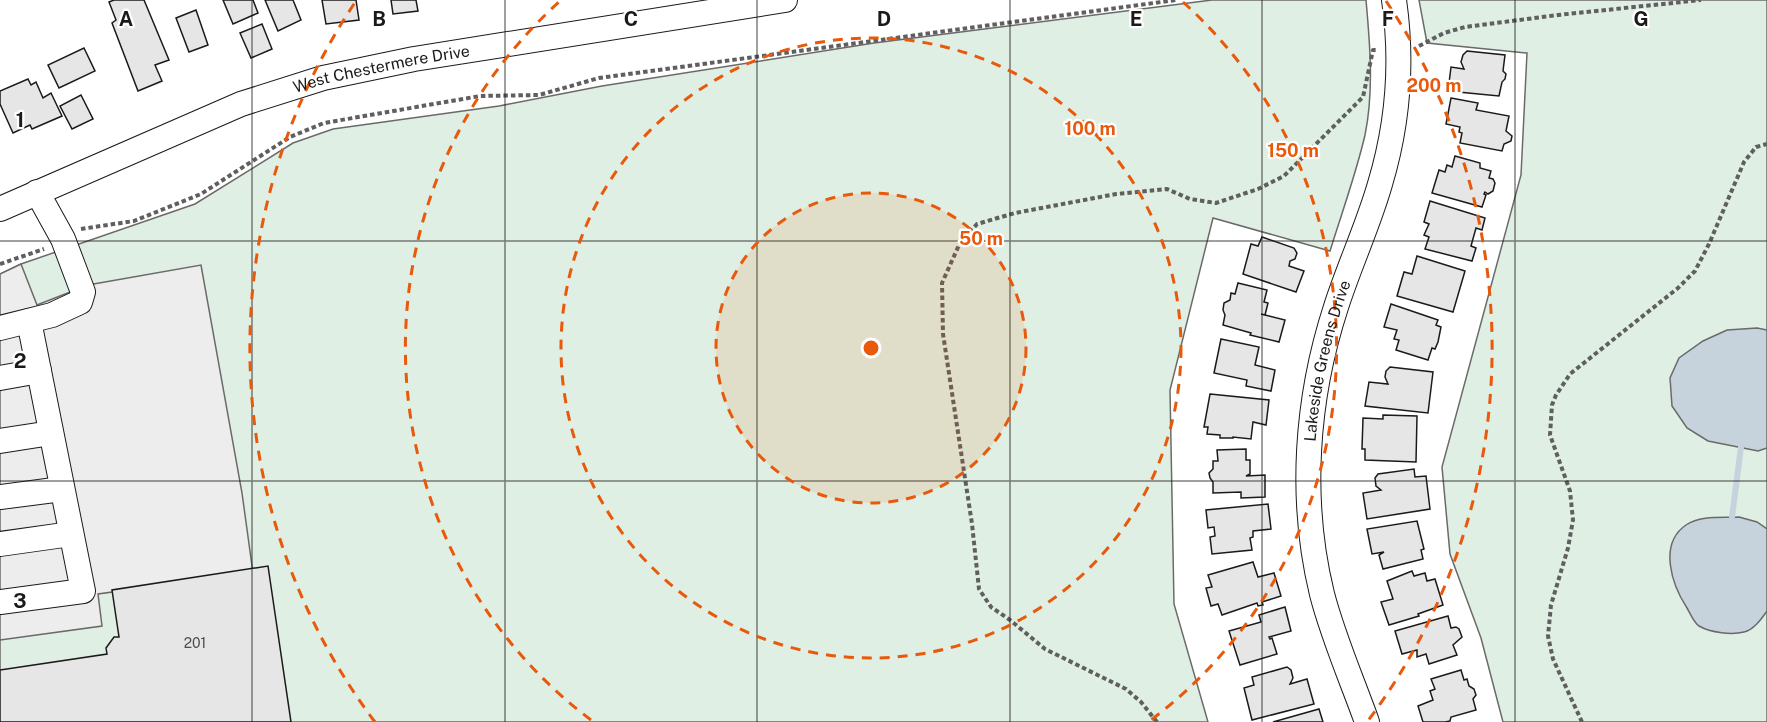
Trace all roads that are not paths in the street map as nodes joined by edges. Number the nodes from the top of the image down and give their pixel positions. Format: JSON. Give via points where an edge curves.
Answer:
{"nodes":[{"id":1,"x":784,"y":0,"type":"edge"},
{"id":2,"x":1394,"y":0,"type":"edge"},
{"id":3,"x":37,"y":192,"type":"junction"},
{"id":4,"x":0,"y":209,"type":"edge"},
{"id":5,"x":29,"y":321,"type":"junction"},
{"id":6,"x":0,"y":328,"type":"edge"},
{"id":7,"x":39,"y":371,"type":"junction"},
{"id":8,"x":0,"y":378,"type":"edge"},
{"id":9,"x":51,"y":433,"type":"junction"},
{"id":10,"x":0,"y":441,"type":"edge"},
{"id":11,"x":62,"y":489,"type":"junction"},
{"id":12,"x":0,"y":497,"type":"edge"},
{"id":13,"x":71,"y":534,"type":"junction"},
{"id":14,"x":0,"y":544,"type":"edge"},
{"id":15,"x":0,"y":602,"type":"edge"},
{"id":16,"x":1367,"y":722,"type":"edge"}],
"edges":[{"from":1,"to":3,"type":"street","name":"West Chestermere Drive","via":[[414,58],[323,78],[241,104]]},
{"from":2,"to":16,"type":"street","name":"Lakeside Greens Drive","via":[[1400,48],[1389,154],[1335,309],[1313,407],[1309,452],[1308,499],[1322,593]]},
{"from":3,"to":4,"type":"street","name":"West Chestermere Drive"},
{"from":3,"to":5,"type":"street","via":[[63,239],[83,292],[80,303]]},
{"from":5,"to":6,"type":"street"},
{"from":5,"to":7,"type":"street"},
{"from":7,"to":8,"type":"street"},
{"from":7,"to":9,"type":"street"},
{"from":9,"to":10,"type":"street"},
{"from":9,"to":11,"type":"street"},
{"from":11,"to":12,"type":"street"},
{"from":11,"to":13,"type":"street"},
{"from":13,"to":14,"type":"street"},
{"from":13,"to":15,"type":"street","via":[[83,591]]}]}
